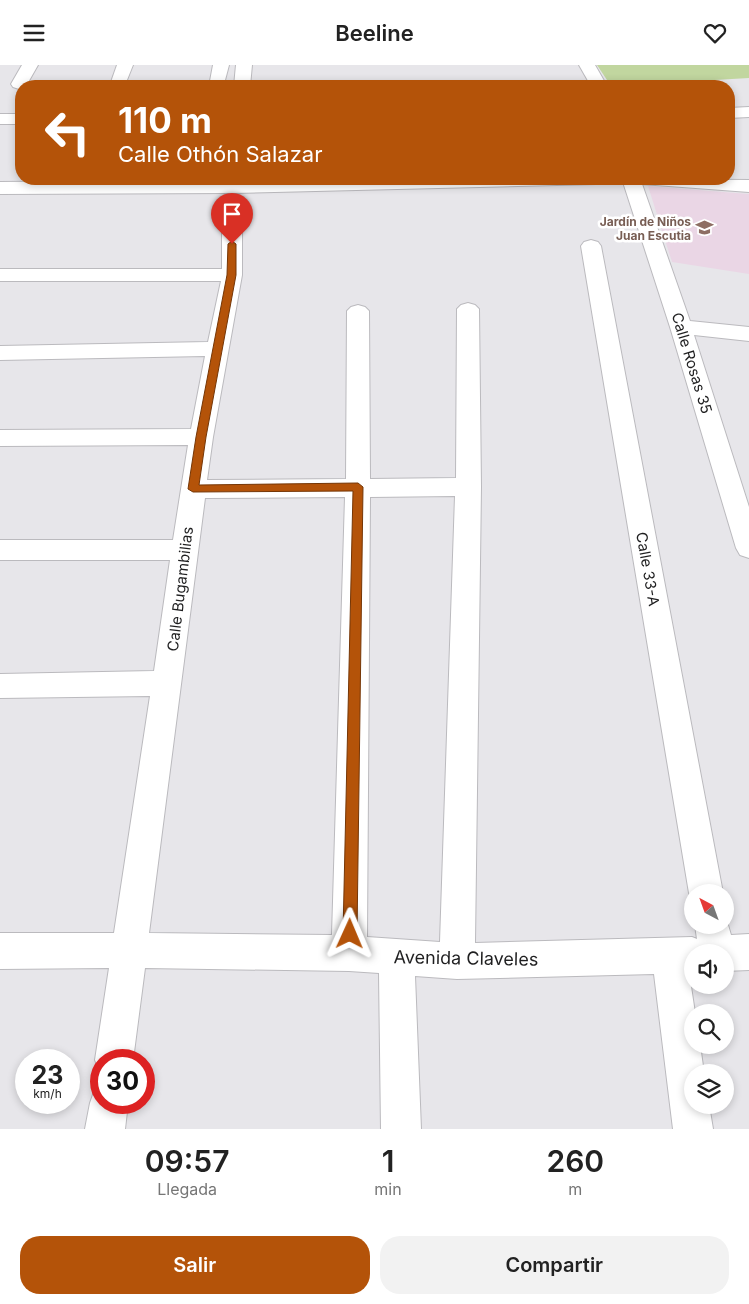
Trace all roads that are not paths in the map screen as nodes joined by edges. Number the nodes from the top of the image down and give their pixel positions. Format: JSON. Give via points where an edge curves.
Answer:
{"nodes":[{"id":1,"x":30,"y":65,"type":"edge"},
{"id":2,"x":125,"y":65,"type":"edge"},
{"id":3,"x":221,"y":65,"type":"edge"},
{"id":4,"x":244,"y":65,"type":"edge"},
{"id":5,"x":587,"y":65,"type":"edge"},
{"id":6,"x":21,"y":80,"type":"edge"},
{"id":7,"x":120,"y":80,"type":"edge"},
{"id":8,"x":218,"y":80,"type":"edge"},
{"id":9,"x":243,"y":80,"type":"edge"},
{"id":10,"x":596,"y":80,"type":"edge"},
{"id":11,"x":749,"y":112,"type":"edge"},
{"id":12,"x":735,"y":113,"type":"edge"},
{"id":13,"x":0,"y":119,"type":"edge"},
{"id":14,"x":15,"y":119,"type":"edge"},
{"id":15,"x":140,"y":185,"type":"edge"},
{"id":16,"x":633,"y":185,"type":"edge"},
{"id":17,"x":734,"y":185,"type":"edge"},
{"id":18,"x":749,"y":186,"type":"edge"},
{"id":19,"x":0,"y":188,"type":"edge"},
{"id":20,"x":232,"y":229,"type":"dead end"},
{"id":21,"x":591,"y":246,"type":"dead end"},
{"id":22,"x":0,"y":275,"type":"edge"},
{"id":23,"x":232,"y":275,"type":"junction"},
{"id":24,"x":468,"y":309,"type":"dead end"},
{"id":25,"x":358,"y":311,"type":"dead end"},
{"id":26,"x":681,"y":327,"type":"junction"},
{"id":27,"x":749,"y":334,"type":"edge"},
{"id":28,"x":218,"y":349,"type":"junction"},
{"id":29,"x":0,"y":353,"type":"edge"},
{"id":30,"x":201,"y":437,"type":"junction"},
{"id":31,"x":0,"y":438,"type":"edge"},
{"id":32,"x":358,"y":487,"type":"junction"},
{"id":33,"x":468,"y":487,"type":"junction"},
{"id":34,"x":193,"y":489,"type":"junction"},
{"id":35,"x":749,"y":547,"type":"edge"},
{"id":36,"x":0,"y":549,"type":"edge"},
{"id":37,"x":184,"y":550,"type":"junction"},
{"id":38,"x":168,"y":683,"type":"junction"},
{"id":39,"x":0,"y":686,"type":"edge"},
{"id":40,"x":704,"y":884,"type":"edge"},
{"id":41,"x":128,"y":950,"type":"junction"},
{"id":42,"x":0,"y":951,"type":"edge"},
{"id":43,"x":749,"y":952,"type":"edge"},
{"id":44,"x":349,"y":953,"type":"junction"},
{"id":45,"x":734,"y":953,"type":"edge"},
{"id":46,"x":681,"y":956,"type":"edge"},
{"id":47,"x":397,"y":957,"type":"junction"},
{"id":48,"x":457,"y":961,"type":"junction"},
{"id":49,"x":115,"y":1049,"type":"edge"},
{"id":50,"x":107,"y":1114,"type":"edge"},
{"id":51,"x":105,"y":1129,"type":"edge"},
{"id":52,"x":401,"y":1129,"type":"edge"},
{"id":53,"x":693,"y":1129,"type":"edge"}],
"edges":[{"from":1,"to":6,"type":"street"},
{"from":2,"to":7,"type":"street"},
{"from":3,"to":8,"type":"street"},
{"from":4,"to":9,"type":"street"},
{"from":5,"to":10,"type":"street"},
{"from":11,"to":12,"type":"street"},
{"from":13,"to":14,"type":"street"},
{"from":15,"to":19,"type":"street"},
{"from":16,"to":26,"type":"street","name":"Calle Rosas 35"},
{"from":17,"to":18,"type":"street"},
{"from":20,"to":23,"type":"street","name":"Calle Bugambilias"},
{"from":21,"to":40,"type":"street","name":"Calle 33-A"},
{"from":22,"to":23,"type":"street"},
{"from":23,"to":28,"type":"street","name":"Calle Bugambilias"},
{"from":24,"to":33,"type":"street"},
{"from":25,"to":32,"type":"street"},
{"from":26,"to":27,"type":"street"},
{"from":26,"to":35,"type":"street","name":"Calle Rosas 35"},
{"from":28,"to":29,"type":"street"},
{"from":28,"to":30,"type":"street","name":"Calle Bugambilias"},
{"from":30,"to":31,"type":"street"},
{"from":30,"to":34,"type":"street","name":"Calle Bugambilias"},
{"from":32,"to":33,"type":"street"},
{"from":32,"to":34,"type":"street"},
{"from":32,"to":44,"type":"street"},
{"from":33,"to":48,"type":"street"},
{"from":34,"to":37,"type":"street","name":"Calle Bugambilias"},
{"from":36,"to":37,"type":"street"},
{"from":37,"to":38,"type":"street","name":"Calle Bugambilias"},
{"from":38,"to":39,"type":"street"},
{"from":38,"to":41,"type":"street","name":"Calle Bugambilias"},
{"from":41,"to":42,"type":"street","name":"Avenida Claveles"},
{"from":41,"to":44,"type":"street","name":"Avenida Claveles"},
{"from":41,"to":49,"type":"street","name":"Calle Bugambilias"},
{"from":43,"to":45,"type":"street"},
{"from":44,"to":47,"type":"street","name":"Avenida Claveles"},
{"from":46,"to":48,"type":"street","name":"Avenida Claveles"},
{"from":46,"to":53,"type":"street"},
{"from":47,"to":48,"type":"street","name":"Avenida Claveles"},
{"from":47,"to":52,"type":"street"},
{"from":50,"to":51,"type":"street"}]}
